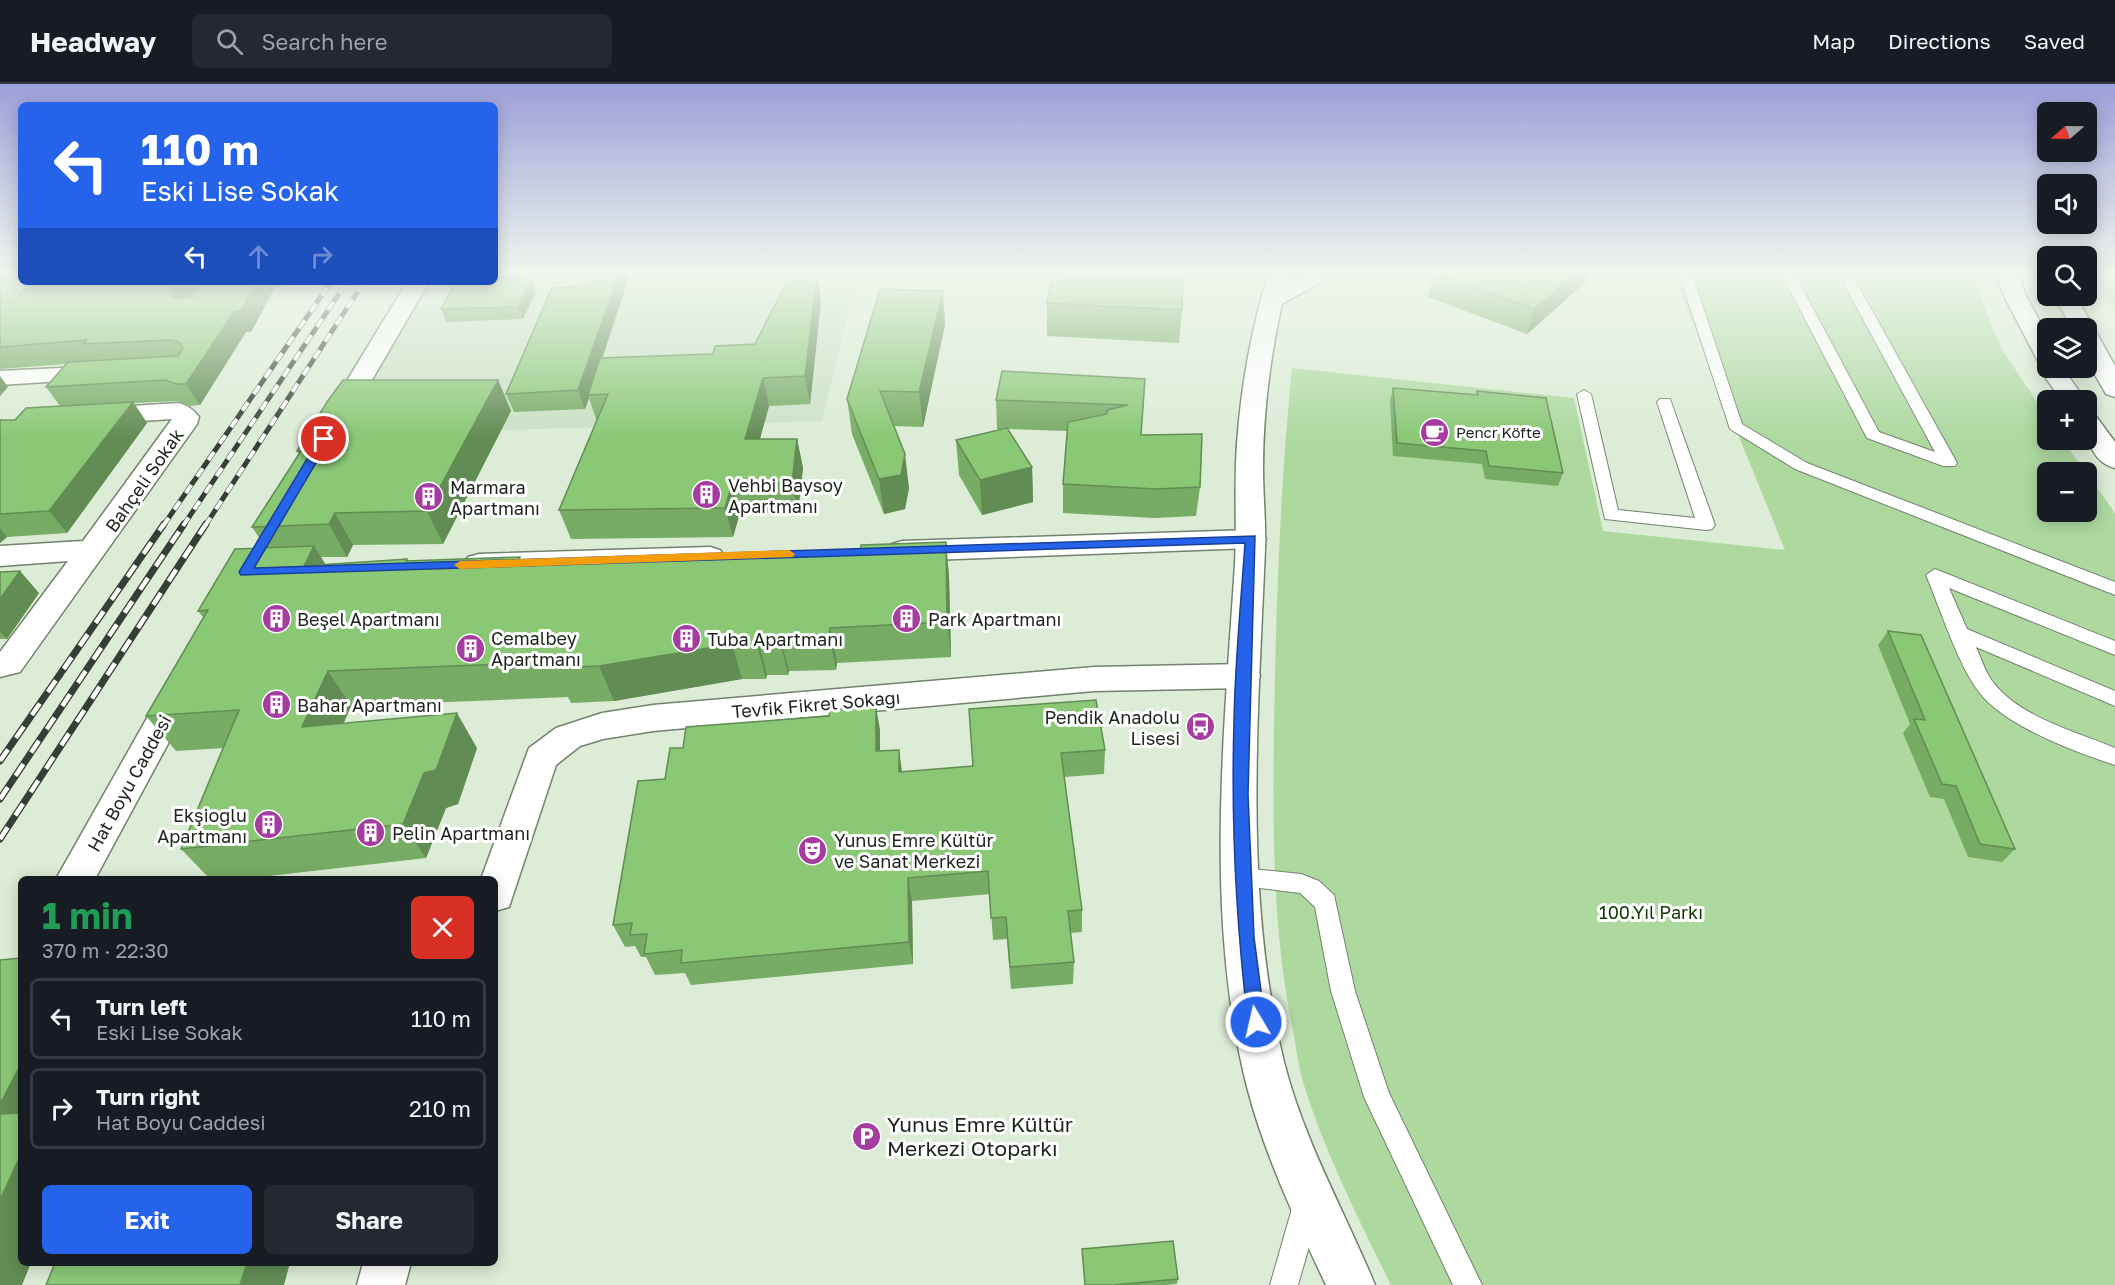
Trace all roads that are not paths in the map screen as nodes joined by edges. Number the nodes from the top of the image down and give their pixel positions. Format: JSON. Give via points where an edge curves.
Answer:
{"nodes":[{"id":1,"x":391,"y":327,"type":"edge"},
{"id":2,"x":1266,"y":327,"type":"edge"},
{"id":3,"x":1702,"y":327,"type":"edge"},
{"id":4,"x":1816,"y":327,"type":"edge"},
{"id":5,"x":1874,"y":327,"type":"edge"},
{"id":6,"x":2097,"y":356,"type":"edge"},
{"id":7,"x":125,"y":372,"type":"edge"},
{"id":8,"x":0,"y":378,"type":"edge"},
{"id":9,"x":2115,"y":389,"type":"edge"},
{"id":10,"x":1584,"y":394,"type":"dead end"},
{"id":11,"x":1665,"y":402,"type":"dead end"},
{"id":12,"x":72,"y":417,"type":"edge"},
{"id":13,"x":2097,"y":436,"type":"edge"},
{"id":14,"x":320,"y":446,"type":"edge"},
{"id":15,"x":2115,"y":460,"type":"edge"},
{"id":16,"x":1251,"y":539,"type":"junction"},
{"id":17,"x":94,"y":550,"type":"junction"},
{"id":18,"x":880,"y":551,"type":"edge"},
{"id":19,"x":0,"y":556,"type":"edge"},
{"id":20,"x":736,"y":556,"type":"edge"},
{"id":21,"x":449,"y":566,"type":"edge"},
{"id":22,"x":2115,"y":589,"type":"edge"},
{"id":23,"x":1960,"y":633,"type":"junction"},
{"id":24,"x":2115,"y":648,"type":"edge"},
{"id":25,"x":195,"y":664,"type":"edge"},
{"id":26,"x":3,"y":668,"type":"edge"},
{"id":27,"x":1244,"y":676,"type":"junction"},
{"id":28,"x":2115,"y":699,"type":"edge"},
{"id":29,"x":2115,"y":757,"type":"edge"},
{"id":30,"x":77,"y":876,"type":"edge"},
{"id":31,"x":1243,"y":878,"type":"junction"},
{"id":32,"x":498,"y":882,"type":"edge"},
{"id":33,"x":1309,"y":1197,"type":"junction"},
{"id":34,"x":386,"y":1266,"type":"edge"},
{"id":35,"x":381,"y":1285,"type":"edge"},
{"id":36,"x":1284,"y":1285,"type":"edge"},
{"id":37,"x":1351,"y":1285,"type":"edge"},
{"id":38,"x":1468,"y":1285,"type":"edge"}],
"edges":[{"from":1,"to":14,"type":"main road"},
{"from":2,"to":16,"type":"main road","via":[[1258,359],[1249,470]]},
{"from":3,"to":22,"type":"lane","via":[[1735,426],[1801,466]]},
{"from":4,"to":5,"type":"lane","via":[[1874,435],[1949,463]]},
{"from":6,"to":9,"type":"main road"},
{"from":7,"to":8,"type":"main road"},
{"from":10,"to":11,"type":"lane","via":[[1611,515],[1706,525]]},
{"from":12,"to":17,"type":"main road","name":"Bahçeli Sokak","via":[[179,411],[186,417]]},
{"from":13,"to":15,"type":"main road"},
{"from":16,"to":18,"type":"main road"},
{"from":16,"to":27,"type":"main road"},
{"from":17,"to":19,"type":"main road"},
{"from":17,"to":26,"type":"main road"},
{"from":20,"to":21,"type":"main road"},
{"from":23,"to":24,"type":"lane","via":[[1935,575]]},
{"from":23,"to":28,"type":"lane"},
{"from":23,"to":29,"type":"lane","via":[[1986,687],[2007,706]]},
{"from":25,"to":30,"type":"main road","name":"Hat Boyu Caddesi"},
{"from":27,"to":31,"type":"main road","via":[[1240,741]]},
{"from":27,"to":32,"type":"main road","name":"Tevfik Fikret Sokağı","via":[[1094,679],[653,718],[602,726],[568,737],[541,758]]},
{"from":31,"to":33,"type":"main road","via":[[1251,991],[1262,1059],[1283,1131]]},
{"from":31,"to":38,"type":"lane","via":[[1301,884],[1326,902],[1343,991],[1377,1097]]},
{"from":33,"to":36,"type":"lane"},
{"from":33,"to":37,"type":"main road"},
{"from":34,"to":35,"type":"main road"}]}
